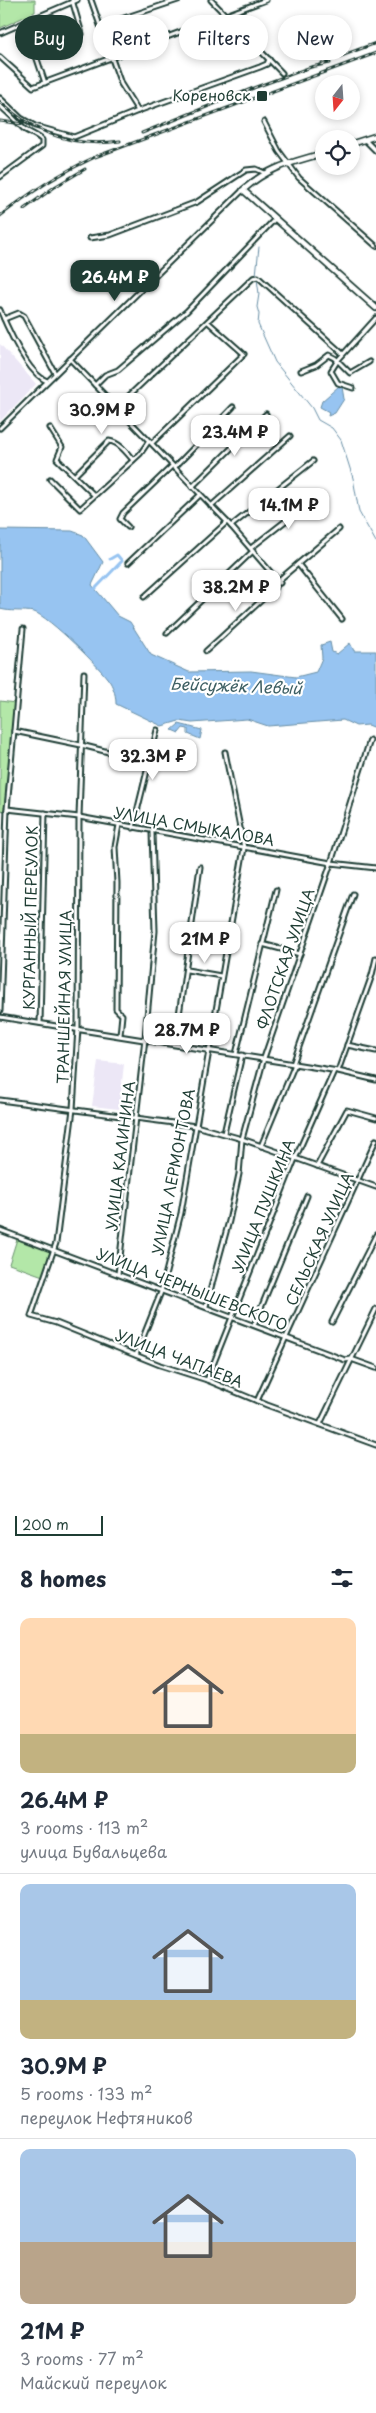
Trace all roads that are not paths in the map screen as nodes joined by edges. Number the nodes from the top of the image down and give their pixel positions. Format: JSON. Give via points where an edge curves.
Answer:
{"nodes":[{"id":1,"x":91,"y":0,"type":"edge"},
{"id":2,"x":178,"y":0,"type":"edge"},
{"id":3,"x":211,"y":0,"type":"edge"},
{"id":4,"x":266,"y":0,"type":"edge"},
{"id":5,"x":74,"y":1,"type":"edge"},
{"id":6,"x":96,"y":15,"type":"edge"},
{"id":7,"x":133,"y":15,"type":"edge"},
{"id":8,"x":226,"y":15,"type":"joint"},
{"id":9,"x":0,"y":32,"type":"edge"},
{"id":10,"x":0,"y":57,"type":"edge"},
{"id":11,"x":106,"y":60,"type":"edge"},
{"id":12,"x":112,"y":60,"type":"edge"},
{"id":13,"x":269,"y":60,"type":"joint"},
{"id":14,"x":282,"y":73,"type":"dead end"},
{"id":15,"x":45,"y":83,"type":"junction"},
{"id":16,"x":0,"y":98,"type":"edge"},
{"id":17,"x":0,"y":106,"type":"edge"},
{"id":18,"x":138,"y":111,"type":"junction"},
{"id":19,"x":264,"y":122,"type":"dead end"},
{"id":20,"x":376,"y":136,"type":"edge"},
{"id":21,"x":364,"y":139,"type":"junction"},
{"id":22,"x":360,"y":141,"type":"edge"},
{"id":23,"x":376,"y":151,"type":"edge"},
{"id":24,"x":315,"y":156,"type":"edge"},
{"id":25,"x":288,"y":164,"type":"junction"},
{"id":26,"x":265,"y":173,"type":"junction"},
{"id":27,"x":0,"y":177,"type":"edge"},
{"id":28,"x":244,"y":190,"type":"junction"},
{"id":29,"x":274,"y":220,"type":"junction"},
{"id":30,"x":90,"y":238,"type":"dead end"},
{"id":31,"x":376,"y":246,"type":"edge"},
{"id":32,"x":376,"y":308,"type":"edge"},
{"id":33,"x":0,"y":310,"type":"edge"},
{"id":34,"x":376,"y":318,"type":"edge"},
{"id":35,"x":4,"y":319,"type":"junction"},
{"id":36,"x":208,"y":322,"type":"junction"},
{"id":37,"x":343,"y":354,"type":"junction"},
{"id":38,"x":70,"y":359,"type":"junction"},
{"id":39,"x":338,"y":360,"type":"junction"},
{"id":40,"x":369,"y":362,"type":"dead end"},
{"id":41,"x":301,"y":371,"type":"dead end"},
{"id":42,"x":55,"y":373,"type":"junction"},
{"id":43,"x":47,"y":381,"type":"junction"},
{"id":44,"x":95,"y":385,"type":"junction"},
{"id":45,"x":353,"y":388,"type":"dead end"},
{"id":46,"x":117,"y":407,"type":"junction"},
{"id":47,"x":233,"y":407,"type":"dead end"},
{"id":48,"x":266,"y":414,"type":"dead end"},
{"id":49,"x":0,"y":428,"type":"edge"},
{"id":50,"x":50,"y":428,"type":"dead end"},
{"id":51,"x":290,"y":436,"type":"dead end"},
{"id":52,"x":150,"y":442,"type":"junction"},
{"id":53,"x":134,"y":460,"type":"junction"},
{"id":54,"x":313,"y":461,"type":"dead end"},
{"id":55,"x":173,"y":467,"type":"junction"},
{"id":56,"x":75,"y":475,"type":"junction"},
{"id":57,"x":50,"y":479,"type":"dead end"},
{"id":58,"x":192,"y":487,"type":"junction"},
{"id":59,"x":94,"y":495,"type":"junction"},
{"id":60,"x":200,"y":495,"type":"junction"},
{"id":61,"x":316,"y":497,"type":"dead end"},
{"id":62,"x":211,"y":506,"type":"junction"},
{"id":63,"x":227,"y":522,"type":"junction"},
{"id":64,"x":231,"y":526,"type":"junction"},
{"id":65,"x":128,"y":527,"type":"dead end"},
{"id":66,"x":339,"y":528,"type":"dead end"},
{"id":67,"x":252,"y":549,"type":"junction"},
{"id":68,"x":128,"y":563,"type":"dead end"},
{"id":69,"x":298,"y":564,"type":"junction"},
{"id":70,"x":280,"y":582,"type":"junction"},
{"id":71,"x":144,"y":597,"type":"dead end"},
{"id":72,"x":342,"y":619,"type":"dead end"},
{"id":73,"x":22,"y":629,"type":"dead end"},
{"id":74,"x":167,"y":633,"type":"dead end"},
{"id":75,"x":206,"y":651,"type":"dead end"},
{"id":76,"x":84,"y":673,"type":"dead end"},
{"id":77,"x":157,"y":730,"type":"dead end"},
{"id":78,"x":14,"y":731,"type":"junction"},
{"id":79,"x":370,"y":740,"type":"dead end"},
{"id":80,"x":81,"y":745,"type":"junction"},
{"id":81,"x":225,"y":752,"type":"dead end"},
{"id":82,"x":148,"y":762,"type":"junction"},
{"id":83,"x":7,"y":809,"type":"junction"},
{"id":84,"x":45,"y":813,"type":"junction"},
{"id":85,"x":79,"y":817,"type":"junction"},
{"id":86,"x":119,"y":825,"type":"junction"},
{"id":87,"x":133,"y":828,"type":"junction"},
{"id":88,"x":152,"y":832,"type":"junction"},
{"id":89,"x":244,"y":848,"type":"junction"},
{"id":90,"x":331,"y":863,"type":"junction"},
{"id":91,"x":200,"y":867,"type":"dead end"},
{"id":92,"x":376,"y":868,"type":"edge"},
{"id":93,"x":276,"y":890,"type":"dead end"},
{"id":94,"x":353,"y":894,"type":"dead end"},
{"id":95,"x":262,"y":944,"type":"junction"},
{"id":96,"x":300,"y":954,"type":"junction"},
{"id":97,"x":376,"y":958,"type":"edge"},
{"id":98,"x":187,"y":970,"type":"junction"},
{"id":99,"x":375,"y":973,"type":"edge"},
{"id":100,"x":221,"y":976,"type":"junction"},
{"id":101,"x":0,"y":1010,"type":"edge"},
{"id":102,"x":0,"y":1017,"type":"edge"},
{"id":103,"x":40,"y":1023,"type":"junction"},
{"id":104,"x":78,"y":1028,"type":"junction"},
{"id":105,"x":120,"y":1035,"type":"junction"},
{"id":106,"x":145,"y":1039,"type":"junction"},
{"id":107,"x":178,"y":1044,"type":"junction"},
{"id":108,"x":347,"y":1044,"type":"junction"},
{"id":109,"x":208,"y":1049,"type":"junction"},
{"id":110,"x":376,"y":1051,"type":"edge"},
{"id":111,"x":236,"y":1054,"type":"junction"},
{"id":112,"x":242,"y":1055,"type":"junction"},
{"id":113,"x":264,"y":1058,"type":"junction"},
{"id":114,"x":294,"y":1064,"type":"junction"},
{"id":115,"x":336,"y":1071,"type":"junction"},
{"id":116,"x":376,"y":1080,"type":"edge"},
{"id":117,"x":0,"y":1100,"type":"edge"},
{"id":118,"x":73,"y":1110,"type":"junction"},
{"id":119,"x":137,"y":1118,"type":"junction"},
{"id":120,"x":376,"y":1118,"type":"edge"},
{"id":121,"x":196,"y":1126,"type":"junction"},
{"id":122,"x":224,"y":1133,"type":"junction"},
{"id":123,"x":242,"y":1138,"type":"junction"},
{"id":124,"x":376,"y":1140,"type":"edge"},
{"id":125,"x":260,"y":1146,"type":"junction"},
{"id":126,"x":296,"y":1159,"type":"junction"},
{"id":127,"x":317,"y":1166,"type":"junction"},
{"id":128,"x":359,"y":1181,"type":"junction"},
{"id":129,"x":376,"y":1187,"type":"edge"},
{"id":130,"x":307,"y":1196,"type":"dead end"},
{"id":131,"x":0,"y":1230,"type":"edge"},
{"id":132,"x":376,"y":1235,"type":"edge"},
{"id":133,"x":54,"y":1250,"type":"junction"},
{"id":134,"x":118,"y":1274,"type":"junction"},
{"id":135,"x":161,"y":1292,"type":"junction"},
{"id":136,"x":206,"y":1306,"type":"junction"},
{"id":137,"x":376,"y":1309,"type":"edge"},
{"id":138,"x":31,"y":1316,"type":"joint"},
{"id":139,"x":232,"y":1316,"type":"junction"},
{"id":140,"x":332,"y":1322,"type":"dead end"},
{"id":141,"x":254,"y":1325,"type":"junction"},
{"id":142,"x":287,"y":1338,"type":"junction"},
{"id":143,"x":136,"y":1355,"type":"junction"},
{"id":144,"x":351,"y":1359,"type":"junction"},
{"id":145,"x":376,"y":1368,"type":"edge"},
{"id":146,"x":206,"y":1380,"type":"junction"},
{"id":147,"x":257,"y":1402,"type":"junction"},
{"id":148,"x":320,"y":1424,"type":"junction"},
{"id":149,"x":376,"y":1445,"type":"edge"}],
"edges":[{"from":1,"to":6,"type":"street"},
{"from":2,"to":7,"type":"street"},
{"from":3,"to":8,"type":"street"},
{"from":4,"to":8,"type":"street"},
{"from":5,"to":9,"type":"street"},
{"from":5,"to":15,"type":"street","via":[[82,34],[35,53]]},
{"from":10,"to":15,"type":"street","via":[[33,87]]},
{"from":11,"to":15,"type":"street"},
{"from":12,"to":18,"type":"street","via":[[121,84]]},
{"from":13,"to":14,"type":"street"},
{"from":13,"to":18,"type":"street","via":[[260,68]]},
{"from":16,"to":18,"type":"street","via":[[21,118],[67,137],[80,136]]},
{"from":17,"to":27,"type":"street","via":[[24,129],[42,140],[42,146]]},
{"from":19,"to":25,"type":"street"},
{"from":20,"to":21,"type":"main road"},
{"from":21,"to":22,"type":"main road"},
{"from":21,"to":23,"type":"street"},
{"from":24,"to":25,"type":"main road"},
{"from":25,"to":26,"type":"main road"},
{"from":25,"to":31,"type":"street","via":[[299,178]]},
{"from":26,"to":28,"type":"main road"},
{"from":26,"to":30,"type":"street","via":[[256,169],[246,170],[204,198],[110,235]]},
{"from":28,"to":29,"type":"main road"},
{"from":28,"to":38,"type":"street"},
{"from":29,"to":32,"type":"main road"},
{"from":29,"to":44,"type":"street","via":[[187,311],[118,370],[104,375]]},
{"from":33,"to":35,"type":"street"},
{"from":34,"to":37,"type":"street"},
{"from":35,"to":42,"type":"street","via":[[19,313],[24,316]]},
{"from":35,"to":43,"type":"street","via":[[9,332],[40,378]]},
{"from":36,"to":37,"type":"street","via":[[253,278],[258,277]]},
{"from":36,"to":46,"type":"street"},
{"from":36,"to":52,"type":"street","via":[[244,354]]},
{"from":37,"to":39,"type":"street"},
{"from":38,"to":42,"type":"street"},
{"from":38,"to":44,"type":"street"},
{"from":39,"to":40,"type":"street","via":[[350,372]]},
{"from":39,"to":41,"type":"street","via":[[329,355]]},
{"from":39,"to":45,"type":"street","via":[[331,371],[332,376],[341,385]]},
{"from":42,"to":43,"type":"street"},
{"from":43,"to":49,"type":"street"},
{"from":44,"to":46,"type":"street"},
{"from":46,"to":52,"type":"street"},
{"from":47,"to":55,"type":"street"},
{"from":48,"to":58,"type":"street"},
{"from":50,"to":56,"type":"street","via":[[62,447],[57,459]]},
{"from":51,"to":62,"type":"street"},
{"from":52,"to":53,"type":"street"},
{"from":52,"to":55,"type":"street"},
{"from":53,"to":56,"type":"street","via":[[120,446],[109,441]]},
{"from":53,"to":59,"type":"street"},
{"from":54,"to":64,"type":"street"},
{"from":55,"to":58,"type":"street"},
{"from":55,"to":65,"type":"street","via":[[123,512],[120,519]]},
{"from":56,"to":59,"type":"street"},
{"from":57,"to":59,"type":"street","via":[[80,509]]},
{"from":58,"to":60,"type":"street"},
{"from":60,"to":62,"type":"street"},
{"from":60,"to":68,"type":"street"},
{"from":61,"to":67,"type":"street"},
{"from":62,"to":63,"type":"street"},
{"from":63,"to":64,"type":"street"},
{"from":63,"to":71,"type":"street"},
{"from":64,"to":67,"type":"street"},
{"from":66,"to":69,"type":"street"},
{"from":67,"to":70,"type":"street"},
{"from":67,"to":74,"type":"street"},
{"from":69,"to":70,"type":"street"},
{"from":69,"to":72,"type":"street"},
{"from":70,"to":75,"type":"street"},
{"from":73,"to":78,"type":"street"},
{"from":76,"to":80,"type":"street","name":"ТРАНШЕЙНАЯ УЛИЦА"},
{"from":77,"to":82,"type":"street"},
{"from":78,"to":80,"type":"street"},
{"from":78,"to":83,"type":"street"},
{"from":79,"to":90,"type":"street","name":"ФЛОТСКАЯ УЛИЦА"},
{"from":80,"to":82,"type":"street"},
{"from":80,"to":85,"type":"street","name":"ТРАНШЕЙНАЯ УЛИЦА"},
{"from":81,"to":89,"type":"street","name":"УЛИЦА ЛЕРМОНТОВА"},
{"from":82,"to":87,"type":"street"},
{"from":83,"to":84,"type":"street","name":"УЛИЦА СМЫКАЛОВА"},
{"from":83,"to":101,"type":"street"},
{"from":84,"to":85,"type":"street","name":"УЛИЦА СМЫКАЛОВА"},
{"from":84,"to":103,"type":"street","name":"КУРГАННЫЙ ПЕРЕУЛОК"},
{"from":85,"to":86,"type":"street","name":"УЛИЦА СМЫКАЛОВА"},
{"from":85,"to":104,"type":"street","name":"ТРАНШЕЙНАЯ УЛИЦА"},
{"from":86,"to":87,"type":"street","name":"УЛИЦА СМЫКАЛОВА"},
{"from":86,"to":105,"type":"street","via":[[115,847],[116,1009],[122,1015]]},
{"from":87,"to":88,"type":"street","name":"УЛИЦА СМЫКАЛОВА"},
{"from":88,"to":89,"type":"street","name":"УЛИЦА СМЫКАЛОВА"},
{"from":88,"to":106,"type":"street","name":"УЛИЦА КАЛИНИНА","via":[[155,931]]},
{"from":89,"to":90,"type":"street","name":"УЛИЦА СМЫКАЛОВА"},
{"from":89,"to":100,"type":"street","name":"УЛИЦА ЛЕРМОНТОВА"},
{"from":90,"to":92,"type":"street","name":"УЛИЦА СМЫКАЛОВА"},
{"from":90,"to":96,"type":"street","name":"ФЛОТСКАЯ УЛИЦА"},
{"from":91,"to":98,"type":"street"},
{"from":93,"to":95,"type":"street"},
{"from":94,"to":114,"type":"street"},
{"from":95,"to":96,"type":"street"},
{"from":95,"to":111,"type":"street"},
{"from":96,"to":113,"type":"street","name":"ФЛОТСКАЯ УЛИЦА"},
{"from":97,"to":99,"type":"street","name":"УЛИЦА ПУШКИНА"},
{"from":98,"to":100,"type":"street"},
{"from":98,"to":107,"type":"street","via":[[179,1015]]},
{"from":99,"to":108,"type":"street","name":"УЛИЦА ПУШКИНА"},
{"from":100,"to":109,"type":"street","name":"УЛИЦА ЛЕРМОНТОВА"},
{"from":102,"to":103,"type":"street"},
{"from":103,"to":104,"type":"street"},
{"from":104,"to":105,"type":"street"},
{"from":104,"to":118,"type":"street","name":"ТРАНШЕЙНАЯ УЛИЦА"},
{"from":105,"to":106,"type":"street"},
{"from":106,"to":107,"type":"street"},
{"from":106,"to":119,"type":"street","name":"УЛИЦА КАЛИНИНА"},
{"from":107,"to":109,"type":"street"},
{"from":108,"to":110,"type":"street"},
{"from":108,"to":115,"type":"street","name":"УЛИЦА ПУШКИНА"},
{"from":109,"to":111,"type":"street"},
{"from":109,"to":121,"type":"street","name":"УЛИЦА ЛЕРМОНТОВА"},
{"from":111,"to":112,"type":"street"},
{"from":112,"to":113,"type":"street"},
{"from":112,"to":122,"type":"street"},
{"from":113,"to":114,"type":"street"},
{"from":113,"to":123,"type":"street","name":"ФЛОТСКАЯ УЛИЦА"},
{"from":114,"to":115,"type":"street"},
{"from":114,"to":125,"type":"street"},
{"from":115,"to":116,"type":"street"},
{"from":115,"to":126,"type":"street","name":"УЛИЦА ПУШКИНА"},
{"from":117,"to":118,"type":"street"},
{"from":118,"to":119,"type":"street"},
{"from":118,"to":133,"type":"street","name":"ТРАНШЕЙНАЯ УЛИЦА"},
{"from":119,"to":121,"type":"street"},
{"from":119,"to":134,"type":"street","name":"УЛИЦА КАЛИНИНА"},
{"from":120,"to":127,"type":"street","via":[[347,1110]]},
{"from":121,"to":122,"type":"street"},
{"from":121,"to":135,"type":"street","name":"УЛИЦА ЛЕРМОНТОВА"},
{"from":122,"to":123,"type":"street"},
{"from":123,"to":125,"type":"street"},
{"from":123,"to":136,"type":"street","name":"ФЛОТСКАЯ УЛИЦА","via":[[239,1174],[229,1221]]},
{"from":124,"to":128,"type":"street","name":"СЕЛЬСКАЯ УЛИЦА"},
{"from":125,"to":126,"type":"street"},
{"from":126,"to":127,"type":"street"},
{"from":126,"to":139,"type":"street","name":"УЛИЦА ПУШКИНА"},
{"from":127,"to":128,"type":"street"},
{"from":128,"to":129,"type":"street"},
{"from":128,"to":142,"type":"street","name":"СЕЛЬСКАЯ УЛИЦА"},
{"from":130,"to":141,"type":"street"},
{"from":131,"to":133,"type":"street","name":"УЛИЦА ЧЕРНЫШЕВСКОГО"},
{"from":132,"to":140,"type":"street"},
{"from":133,"to":134,"type":"street","name":"УЛИЦА ЧЕРНЫШЕВСКОГО"},
{"from":133,"to":138,"type":"street","name":"ТРАНШЕЙНАЯ УЛИЦА"},
{"from":134,"to":135,"type":"street","name":"УЛИЦА ЧЕРНЫШЕВСКОГО"},
{"from":135,"to":136,"type":"street","name":"УЛИЦА ЧЕРНЫШЕВСКОГО"},
{"from":135,"to":143,"type":"street","name":"УЛИЦА ЛЕРМОНТОВА"},
{"from":136,"to":139,"type":"street","name":"УЛИЦА ЧЕРНЫШЕВСКОГО"},
{"from":137,"to":144,"type":"street"},
{"from":138,"to":143,"type":"street","name":"УЛИЦА ЧАПАЕВА"},
{"from":139,"to":141,"type":"street","name":"УЛИЦА ЧЕРНЫШЕВСКОГО"},
{"from":139,"to":146,"type":"street","name":"УЛИЦА ПУШКИНА"},
{"from":141,"to":142,"type":"street","name":"УЛИЦА ЧЕРНЫШЕВСКОГО"},
{"from":142,"to":144,"type":"street","name":"УЛИЦА ЧЕРНЫШЕВСКОГО","via":[[345,1360]]},
{"from":142,"to":147,"type":"street","name":"СЕЛЬСКАЯ УЛИЦА"},
{"from":143,"to":146,"type":"street","name":"УЛИЦА ЧАПАЕВА"},
{"from":144,"to":145,"type":"street","name":"УЛИЦА ЧЕРНЫШЕВСКОГО"},
{"from":144,"to":148,"type":"street"},
{"from":146,"to":147,"type":"street","name":"УЛИЦА ЧАПАЕВА"},
{"from":147,"to":148,"type":"street","name":"УЛИЦА ЧАПАЕВА"},
{"from":148,"to":149,"type":"street","name":"УЛИЦА ЧАПАЕВА"}]}
